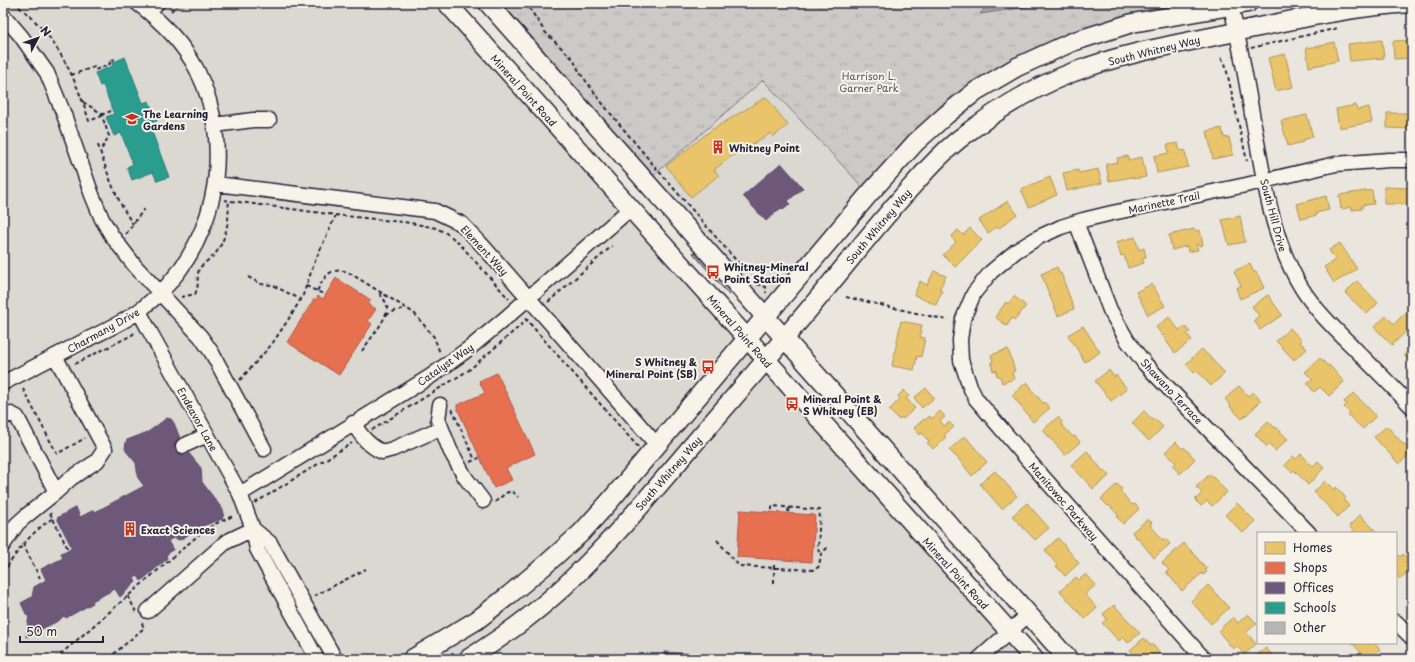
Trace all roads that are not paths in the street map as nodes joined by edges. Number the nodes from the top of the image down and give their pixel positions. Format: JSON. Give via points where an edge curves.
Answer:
{"nodes":[{"id":1,"x":137,"y":3,"type":"edge"},
{"id":2,"x":447,"y":3,"type":"edge"},
{"id":3,"x":488,"y":3,"type":"edge"},
{"id":4,"x":1412,"y":3,"type":"edge"},
{"id":5,"x":1236,"y":4,"type":"edge"},
{"id":6,"x":153,"y":7,"type":"edge"},
{"id":7,"x":3,"y":15,"type":"edge"},
{"id":8,"x":1237,"y":32,"type":"junction"},
{"id":9,"x":269,"y":120,"type":"dead end"},
{"id":10,"x":215,"y":125,"type":"junction"},
{"id":11,"x":1412,"y":160,"type":"edge"},
{"id":12,"x":1264,"y":180,"type":"junction"},
{"id":13,"x":216,"y":184,"type":"junction"},
{"id":14,"x":630,"y":208,"type":"junction"},
{"id":15,"x":1076,"y":222,"type":"junction"},
{"id":16,"x":160,"y":293,"type":"junction"},
{"id":17,"x":528,"y":298,"type":"junction"},
{"id":18,"x":139,"y":311,"type":"junction"},
{"id":19,"x":765,"y":317,"type":"junction"},
{"id":20,"x":962,"y":326,"type":"joint"},
{"id":21,"x":747,"y":339,"type":"junction"},
{"id":22,"x":784,"y":339,"type":"junction"},
{"id":23,"x":55,"y":356,"type":"junction"},
{"id":24,"x":766,"y":360,"type":"junction"},
{"id":25,"x":3,"y":383,"type":"edge"},
{"id":26,"x":446,"y":406,"type":"road end"},
{"id":27,"x":1412,"y":407,"type":"edge"},
{"id":28,"x":3,"y":417,"type":"edge"},
{"id":29,"x":353,"y":424,"type":"junction"},
{"id":30,"x":441,"y":428,"type":"junction"},
{"id":31,"x":208,"y":435,"type":"junction"},
{"id":32,"x":657,"y":445,"type":"junction"},
{"id":33,"x":183,"y":446,"type":"dead end"},
{"id":34,"x":264,"y":449,"type":"dead end"},
{"id":35,"x":56,"y":492,"type":"junction"},
{"id":36,"x":240,"y":494,"type":"junction"},
{"id":37,"x":488,"y":502,"type":"road end"},
{"id":38,"x":253,"y":529,"type":"junction"},
{"id":39,"x":1308,"y":532,"type":"edge"},
{"id":40,"x":5,"y":537,"type":"edge"},
{"id":41,"x":148,"y":611,"type":"dead end"},
{"id":42,"x":1029,"y":614,"type":"junction"},
{"id":43,"x":1397,"y":623,"type":"edge"},
{"id":44,"x":1009,"y":632,"type":"junction"},
{"id":45,"x":1412,"y":638,"type":"edge"},
{"id":46,"x":317,"y":659,"type":"edge"},
{"id":47,"x":335,"y":659,"type":"edge"},
{"id":48,"x":412,"y":659,"type":"edge"},
{"id":49,"x":468,"y":659,"type":"edge"},
{"id":50,"x":979,"y":659,"type":"edge"},
{"id":51,"x":1034,"y":659,"type":"edge"},
{"id":52,"x":1068,"y":659,"type":"edge"},
{"id":53,"x":1204,"y":659,"type":"edge"}],
"edges":[{"from":1,"to":6,"type":"street","name":"Charmany Drive"},
{"from":2,"to":14,"type":"main road","name":"Mineral Point Road"},
{"from":3,"to":19,"type":"main road"},
{"from":4,"to":8,"type":"main road","name":"South Whitney Way","via":[[1336,11]]},
{"from":5,"to":8,"type":"street","name":"South Hill Drive"},
{"from":5,"to":19,"type":"main road","via":[[1132,23],[1072,42],[1017,67],[976,92],[916,142]]},
{"from":6,"to":10,"type":"street","name":"Charmany Drive","via":[[196,69],[210,102]]},
{"from":7,"to":16,"type":"street","via":[[47,73],[92,195],[109,230],[126,256]]},
{"from":8,"to":12,"type":"street","name":"South Hill Drive"},
{"from":8,"to":22,"type":"main road","name":"South Whitney Way","via":[[1124,56],[1071,73],[1024,95],[993,114],[956,142],[887,213]]},
{"from":9,"to":10,"type":"street"},
{"from":10,"to":13,"type":"street","name":"Charmany Drive","via":[[218,156]]},
{"from":11,"to":12,"type":"street","name":"Marinette Trail","via":[[1336,164]]},
{"from":12,"to":15,"type":"street","name":"Marinette Trail"},
{"from":12,"to":27,"type":"street","name":"South Hill Drive","via":[[1279,240],[1301,288],[1334,328]]},
{"from":13,"to":16,"type":"street","name":"Charmany Drive","via":[[206,222],[194,249],[185,264]]},
{"from":13,"to":17,"type":"street","name":"Element Way","via":[[435,211],[462,224]]},
{"from":14,"to":17,"type":"street","name":"Catalyst Way"},
{"from":14,"to":21,"type":"main road","name":"Mineral Point Road"},
{"from":15,"to":20,"type":"street","name":"Marinette Trail","via":[[1039,237],[1016,251],[991,272],[974,293]]},
{"from":15,"to":39,"type":"street","name":"Shawano Terrace","via":[[1110,310],[1127,340],[1145,364]]},
{"from":16,"to":18,"type":"street","name":"Charmany Drive"},
{"from":16,"to":34,"type":"street","via":[[201,337],[212,353]]},
{"from":17,"to":29,"type":"street","name":"Catalyst Way","via":[[471,347],[431,376]]},
{"from":17,"to":32,"type":"street","name":"Element Way"},
{"from":18,"to":23,"type":"street","name":"Charmany Drive"},
{"from":18,"to":31,"type":"street","name":"Endeavor Lane"},
{"from":19,"to":21,"type":"main road"},
{"from":19,"to":22,"type":"main road"},
{"from":20,"to":53,"type":"street","name":"Manitowoc Parkway","via":[[961,360],[976,399]]},
{"from":21,"to":24,"type":"main road","name":"Mineral Point Road"},
{"from":21,"to":32,"type":"main road"},
{"from":22,"to":24,"type":"main road","name":"South Whitney Way"},
{"from":22,"to":42,"type":"main road"},
{"from":23,"to":25,"type":"street","name":"Charmany Drive"},
{"from":23,"to":35,"type":"street","via":[[104,449],[97,461]]},
{"from":24,"to":44,"type":"main road","name":"Mineral Point Road"},
{"from":24,"to":49,"type":"main road","name":"South Whitney Way","via":[[582,570],[511,629]]},
{"from":26,"to":30,"type":"street","via":[[438,419]]},
{"from":28,"to":35,"type":"street","via":[[11,414],[17,416]]},
{"from":29,"to":30,"type":"street","via":[[372,447],[382,452]]},
{"from":29,"to":36,"type":"street","name":"Catalyst Way"},
{"from":30,"to":37,"type":"street","via":[[465,477]]},
{"from":31,"to":33,"type":"street"},
{"from":31,"to":36,"type":"street","name":"Endeavor Lane"},
{"from":32,"to":48,"type":"main road","via":[[581,533],[544,566],[478,620]]},
{"from":35,"to":40,"type":"street"},
{"from":36,"to":38,"type":"street","name":"Endeavor Lane"},
{"from":38,"to":41,"type":"street","via":[[222,546]]},
{"from":38,"to":46,"type":"street","name":"Endeavor Lane","via":[[257,549]]},
{"from":38,"to":47,"type":"street","via":[[270,543]]},
{"from":42,"to":44,"type":"street"},
{"from":42,"to":52,"type":"main road"},
{"from":43,"to":45,"type":"street"},
{"from":44,"to":50,"type":"street"},
{"from":44,"to":51,"type":"main road","name":"Mineral Point Road"}]}
